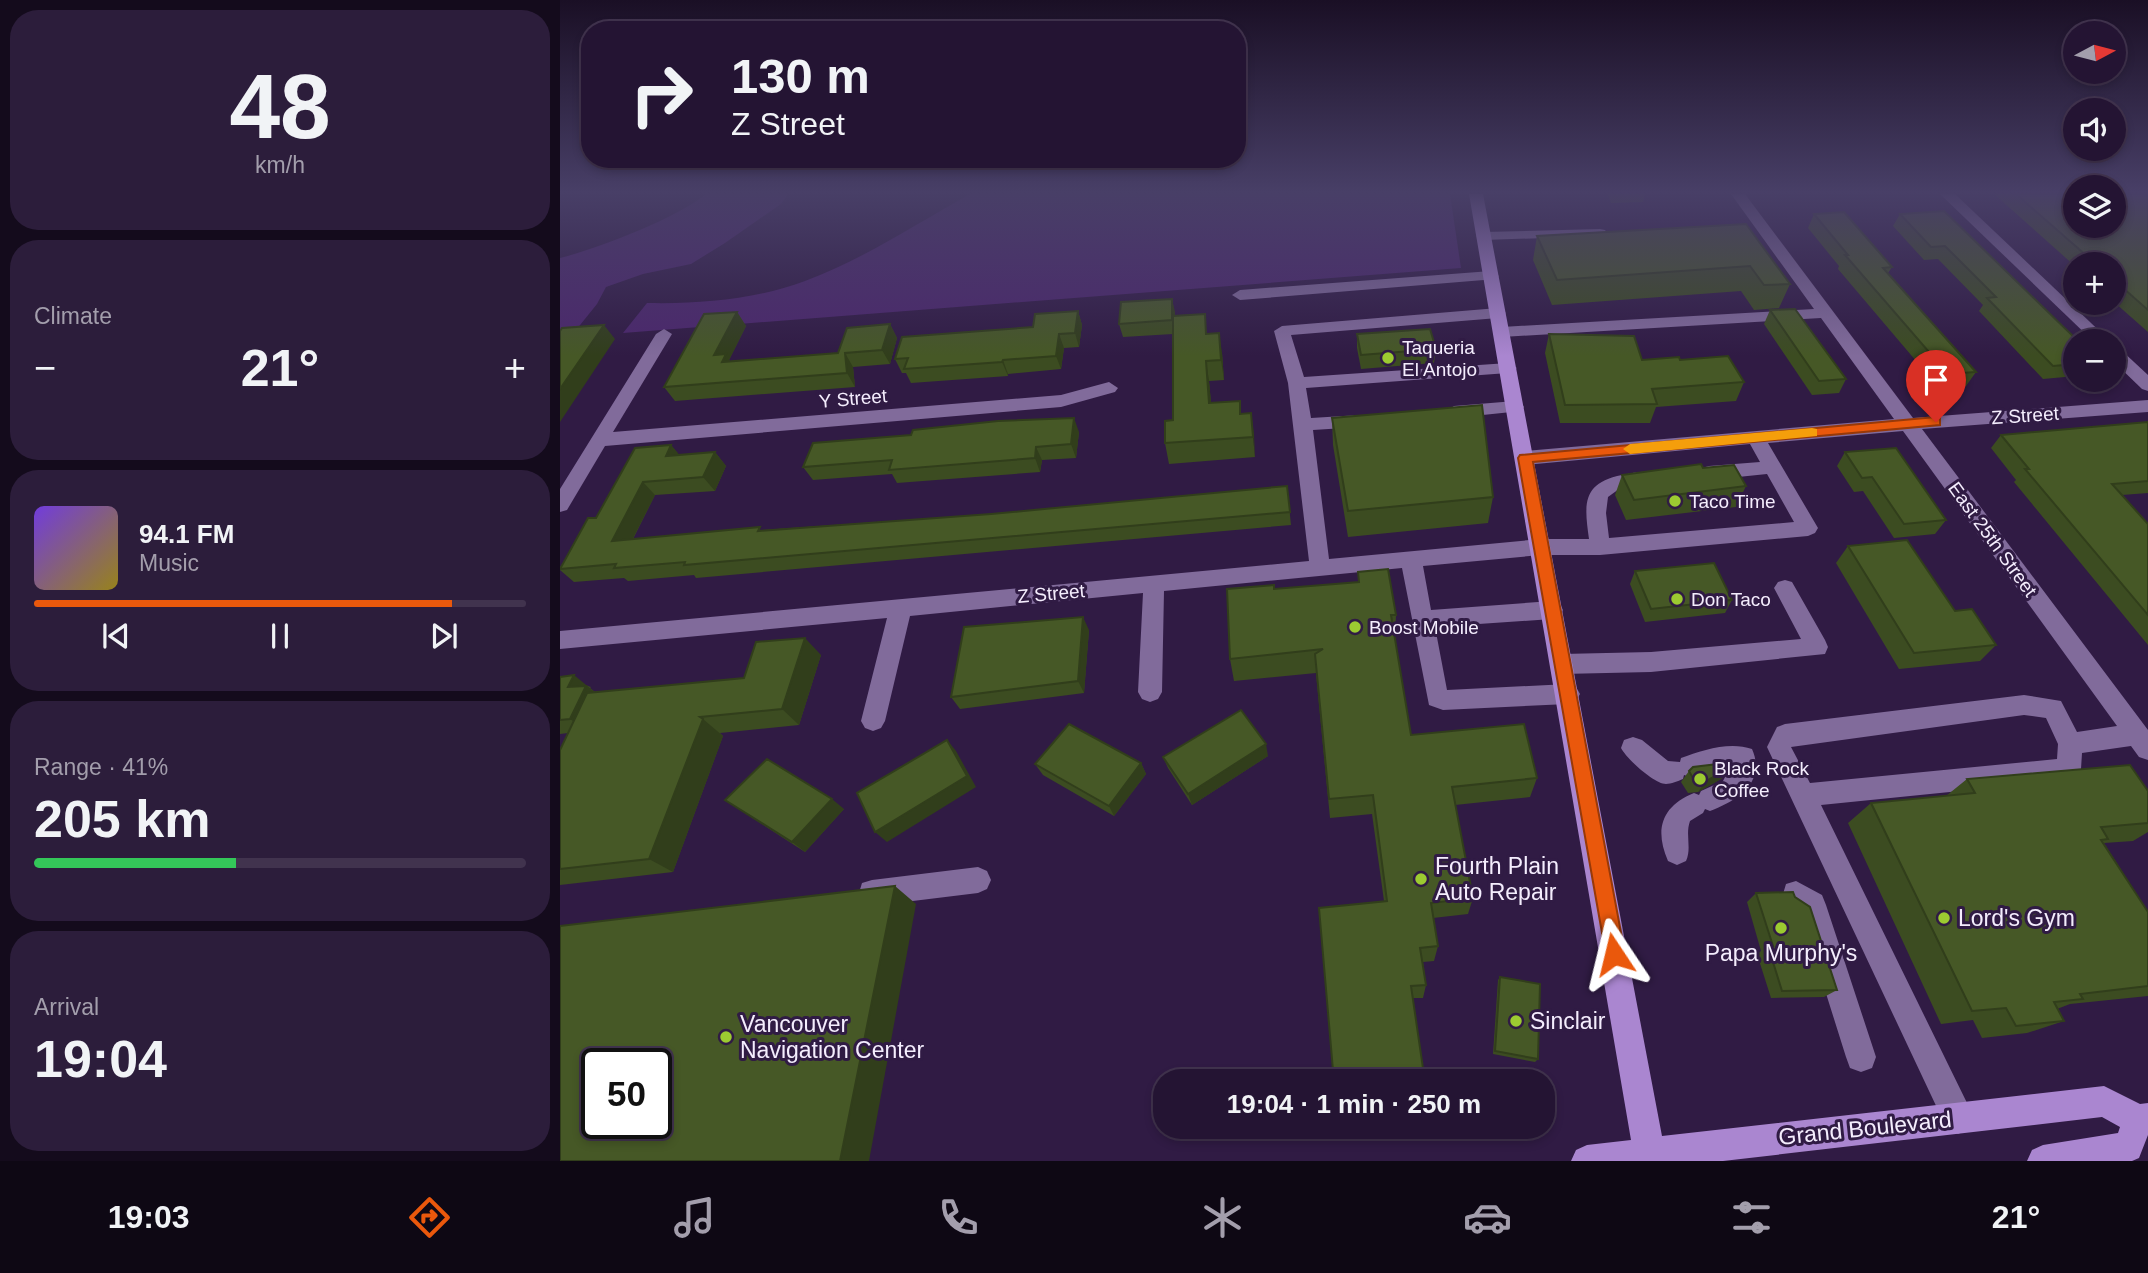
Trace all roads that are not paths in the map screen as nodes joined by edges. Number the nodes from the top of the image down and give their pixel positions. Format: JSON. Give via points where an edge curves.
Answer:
{"nodes":[{"id":1,"x":1485,"y":248,"type":"edge"},
{"id":2,"x":1773,"y":248,"type":"edge"},
{"id":3,"x":2004,"y":248,"type":"edge"},
{"id":4,"x":1491,"y":276,"type":"junction"},
{"id":5,"x":1240,"y":295,"type":"dead end"},
{"id":6,"x":1498,"y":313,"type":"junction"},
{"id":7,"x":1827,"y":313,"type":"junction"},
{"id":8,"x":2089,"y":329,"type":"edge"},
{"id":9,"x":1502,"y":332,"type":"junction"},
{"id":10,"x":664,"y":334,"type":"dead end"},
{"id":11,"x":2126,"y":364,"type":"edge"},
{"id":12,"x":1508,"y":368,"type":"junction"},
{"id":13,"x":1297,"y":383,"type":"junction"},
{"id":14,"x":2148,"y":385,"type":"edge"},
{"id":15,"x":1109,"y":388,"type":"dead end"},
{"id":16,"x":2148,"y":406,"type":"edge"},
{"id":17,"x":1515,"y":407,"type":"junction"},
{"id":18,"x":1442,"y":413,"type":"edge"},
{"id":19,"x":1372,"y":419,"type":"edge"},
{"id":20,"x":1909,"y":424,"type":"junction"},
{"id":21,"x":1303,"y":425,"type":"junction"},
{"id":22,"x":1755,"y":437,"type":"junction"},
{"id":23,"x":599,"y":440,"type":"junction"},
{"id":24,"x":1612,"y":450,"type":"junction"},
{"id":25,"x":1525,"y":458,"type":"junction"},
{"id":26,"x":1773,"y":467,"type":"junction"},
{"id":27,"x":1689,"y":475,"type":"edge"},
{"id":28,"x":1664,"y":477,"type":"edge"},
{"id":29,"x":1626,"y":481,"type":"junction"},
{"id":30,"x":560,"y":505,"type":"edge"},
{"id":31,"x":1541,"y":547,"type":"junction"},
{"id":32,"x":1600,"y":547,"type":"junction"},
{"id":33,"x":1411,"y":559,"type":"junction"},
{"id":34,"x":1320,"y":568,"type":"junction"},
{"id":35,"x":1154,"y":585,"type":"junction"},
{"id":36,"x":1785,"y":587,"type":"dead end"},
{"id":37,"x":901,"y":606,"type":"junction"},
{"id":38,"x":1552,"y":610,"type":"junction"},
{"id":39,"x":1422,"y":619,"type":"junction"},
{"id":40,"x":560,"y":640,"type":"edge"},
{"id":41,"x":1562,"y":664,"type":"junction"},
{"id":42,"x":1150,"y":692,"type":"dead end"},
{"id":43,"x":1568,"y":694,"type":"junction"},
{"id":44,"x":873,"y":722,"type":"dead end"},
{"id":45,"x":2142,"y":742,"type":"edge"},
{"id":46,"x":2070,"y":744,"type":"junction"},
{"id":47,"x":1633,"y":748,"type":"dead end"},
{"id":48,"x":1676,"y":770,"type":"junction"},
{"id":49,"x":1803,"y":795,"type":"junction"},
{"id":50,"x":1696,"y":804,"type":"junction"},
{"id":51,"x":1677,"y":852,"type":"dead end"},
{"id":52,"x":978,"y":880,"type":"dead end"},
{"id":53,"x":1796,"y":894,"type":"edge"},
{"id":54,"x":843,"y":896,"type":"edge"},
{"id":55,"x":1861,"y":1057,"type":"dead end"},
{"id":56,"x":1958,"y":1118,"type":"junction"},
{"id":57,"x":2143,"y":1119,"type":"edge"},
{"id":58,"x":1650,"y":1157,"type":"edge"},
{"id":59,"x":1587,"y":1161,"type":"edge"},
{"id":60,"x":2043,"y":1161,"type":"edge"}],
"edges":[{"from":1,"to":4,"type":"main road"},
{"from":2,"to":7,"type":"street","name":"East 25th Street"},
{"from":3,"to":8,"type":"street"},
{"from":4,"to":5,"type":"street"},
{"from":4,"to":6,"type":"main road"},
{"from":6,"to":9,"type":"main road"},
{"from":6,"to":13,"type":"street","via":[[1282,331]]},
{"from":7,"to":9,"type":"street"},
{"from":7,"to":20,"type":"street","name":"East 25th Street"},
{"from":9,"to":12,"type":"main road"},
{"from":10,"to":23,"type":"street"},
{"from":11,"to":14,"type":"street"},
{"from":12,"to":13,"type":"street"},
{"from":12,"to":17,"type":"main road"},
{"from":13,"to":21,"type":"street"},
{"from":15,"to":23,"type":"street","name":"Y Street","via":[[1061,401]]},
{"from":16,"to":20,"type":"street","name":"Z Street"},
{"from":17,"to":18,"type":"street"},
{"from":17,"to":25,"type":"main road"},
{"from":19,"to":21,"type":"street"},
{"from":20,"to":22,"type":"street","name":"Z Street"},
{"from":20,"to":45,"type":"street","name":"East 25th Street"},
{"from":21,"to":34,"type":"street"},
{"from":22,"to":24,"type":"street","name":"Z Street"},
{"from":22,"to":26,"type":"street"},
{"from":23,"to":30,"type":"street"},
{"from":24,"to":25,"type":"street","name":"Z Street"},
{"from":24,"to":29,"type":"street"},
{"from":25,"to":31,"type":"main road"},
{"from":26,"to":27,"type":"street"},
{"from":26,"to":32,"type":"street","name":"Z Street","via":[[1808,528]]},
{"from":28,"to":29,"type":"street"},
{"from":29,"to":32,"type":"street","via":[[1599,491],[1595,507]]},
{"from":31,"to":32,"type":"street","name":"Z Street"},
{"from":31,"to":33,"type":"street","name":"Z Street"},
{"from":31,"to":38,"type":"main road"},
{"from":33,"to":34,"type":"street","name":"Z Street"},
{"from":33,"to":39,"type":"street"},
{"from":34,"to":35,"type":"street","name":"Z Street"},
{"from":35,"to":37,"type":"street","name":"Z Street"},
{"from":35,"to":42,"type":"street"},
{"from":36,"to":41,"type":"street","via":[[1817,647],[1651,662]]},
{"from":37,"to":40,"type":"street","name":"Z Street"},
{"from":37,"to":44,"type":"street"},
{"from":38,"to":39,"type":"street"},
{"from":38,"to":41,"type":"main road"},
{"from":39,"to":43,"type":"street","via":[[1437,698]]},
{"from":41,"to":43,"type":"main road"},
{"from":43,"to":58,"type":"main road"},
{"from":45,"to":46,"type":"street"},
{"from":46,"to":49,"type":"street","via":[[2069,769]]},
{"from":46,"to":49,"type":"street","via":[[2053,708],[2024,705],[1785,735],[1779,747]]},
{"from":47,"to":48,"type":"street"},
{"from":48,"to":50,"type":"street","via":[[1675,782],[1683,796]]},
{"from":48,"to":50,"type":"street","via":[[1714,759],[1743,757],[1739,784]]},
{"from":49,"to":56,"type":"street"},
{"from":50,"to":51,"type":"street","via":[[1675,820]]},
{"from":52,"to":54,"type":"street"},
{"from":53,"to":55,"type":"street","via":[[1812,905]]},
{"from":56,"to":57,"type":"main road","name":"Grand Boulevard","via":[[2104,1101]]},
{"from":56,"to":58,"type":"main road","name":"Grand Boulevard"},
{"from":57,"to":60,"type":"main road","name":"Grand Boulevard","via":[[2128,1147]]},
{"from":58,"to":59,"type":"main road","name":"Grand Boulevard"}]}
